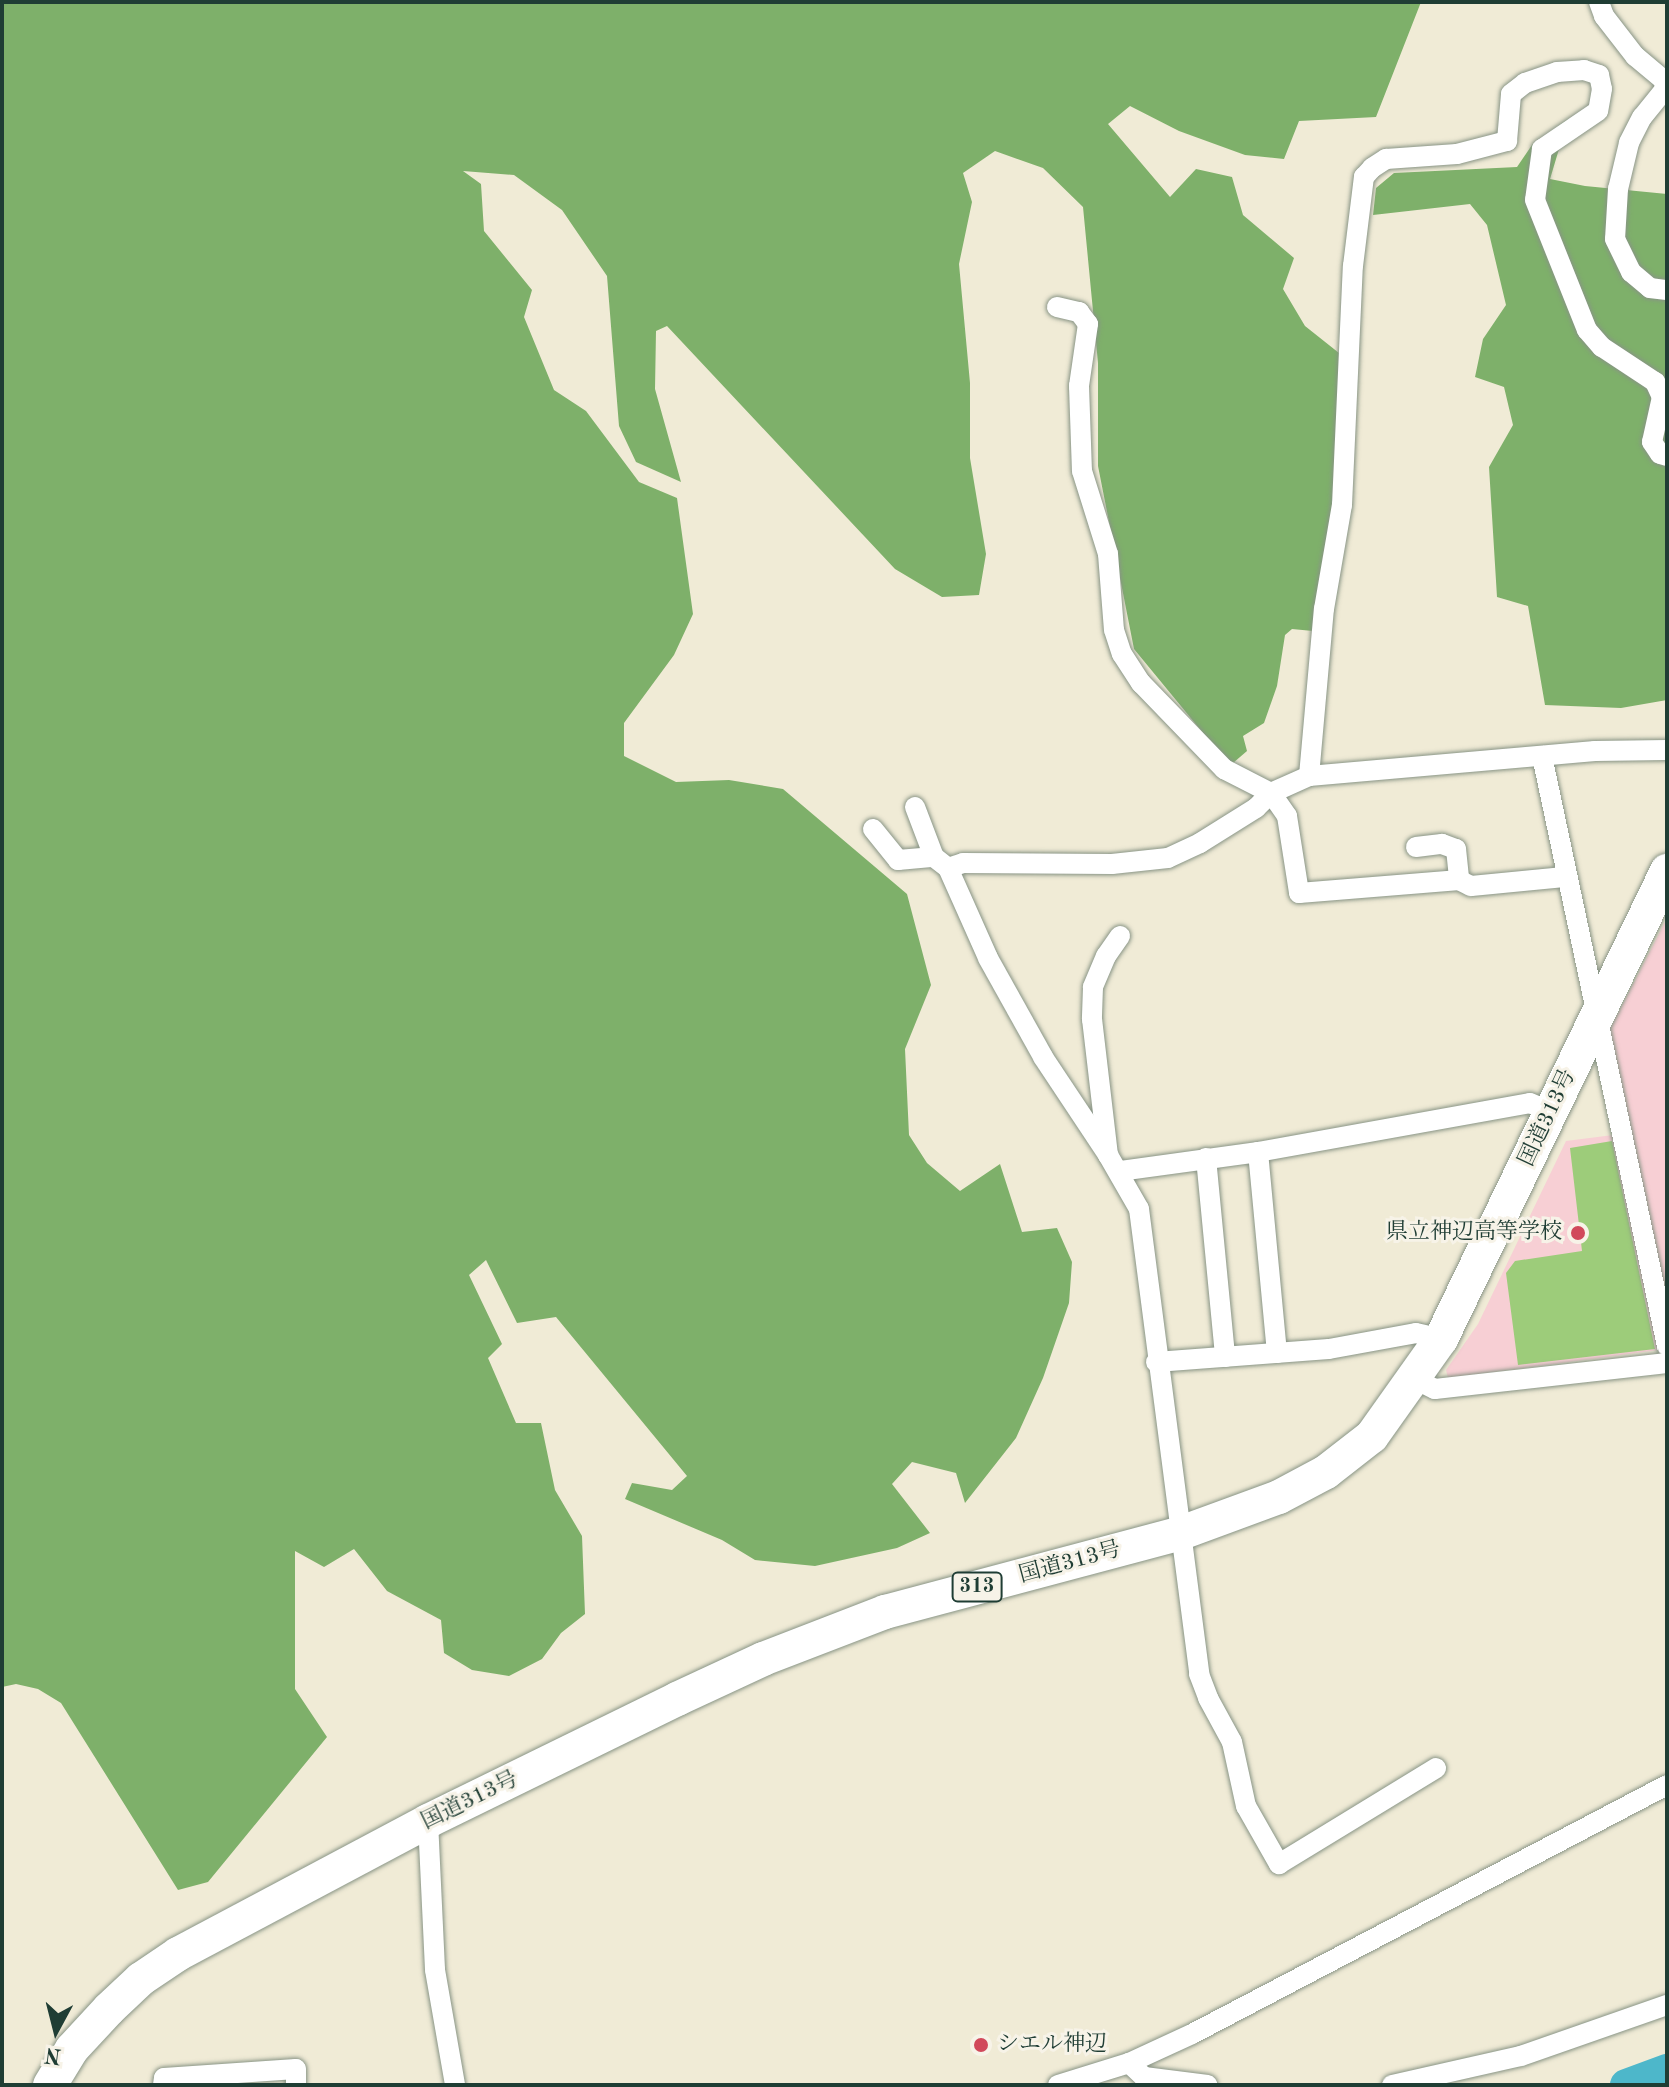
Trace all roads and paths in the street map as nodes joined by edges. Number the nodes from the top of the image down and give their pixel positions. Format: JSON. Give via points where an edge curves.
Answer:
{"nodes":[{"id":1,"x":1599,"y":2,"type":"edge"},
{"id":2,"x":1667,"y":290,"type":"edge"},
{"id":3,"x":1057,"y":307,"type":"dead end"},
{"id":4,"x":1667,"y":456,"type":"edge"},
{"id":5,"x":1667,"y":750,"type":"edge"},
{"id":6,"x":1542,"y":756,"type":"junction"},
{"id":7,"x":1309,"y":776,"type":"junction"},
{"id":8,"x":1271,"y":793,"type":"junction"},
{"id":9,"x":915,"y":807,"type":"dead end"},
{"id":10,"x":873,"y":829,"type":"dead end"},
{"id":11,"x":1416,"y":847,"type":"dead end"},
{"id":12,"x":941,"y":863,"type":"junction"},
{"id":13,"x":1667,"y":871,"type":"edge"},
{"id":14,"x":1565,"y":877,"type":"junction"},
{"id":15,"x":1459,"y":880,"type":"junction"},
{"id":16,"x":1120,"y":936,"type":"dead end"},
{"id":17,"x":1595,"y":1019,"type":"junction"},
{"id":18,"x":1551,"y":1112,"type":"junction"},
{"id":19,"x":1258,"y":1152,"type":"junction"},
{"id":20,"x":1206,"y":1158,"type":"junction"},
{"id":21,"x":1114,"y":1163,"type":"junction"},
{"id":22,"x":1441,"y":1339,"type":"junction"},
{"id":23,"x":1666,"y":1341,"type":"edge"},
{"id":24,"x":1277,"y":1353,"type":"junction"},
{"id":25,"x":1225,"y":1357,"type":"junction"},
{"id":26,"x":1156,"y":1362,"type":"junction"},
{"id":27,"x":1667,"y":1363,"type":"edge"},
{"id":28,"x":1415,"y":1379,"type":"junction"},
{"id":29,"x":1181,"y":1533,"type":"junction"},
{"id":30,"x":1436,"y":1768,"type":"dead end"},
{"id":31,"x":1667,"y":1785,"type":"edge"},
{"id":32,"x":428,"y":1821,"type":"junction"},
{"id":33,"x":1667,"y":2005,"type":"edge"},
{"id":34,"x":1129,"y":2063,"type":"junction"},
{"id":35,"x":50,"y":2085,"type":"edge"},
{"id":36,"x":163,"y":2085,"type":"edge"},
{"id":37,"x":296,"y":2085,"type":"edge"},
{"id":38,"x":455,"y":2085,"type":"edge"},
{"id":39,"x":1058,"y":2085,"type":"edge"},
{"id":40,"x":1207,"y":2085,"type":"edge"},
{"id":41,"x":1392,"y":2085,"type":"edge"}],
"edges":[{"from":1,"to":2,"type":"street","via":[[1635,56],[1664,80],[1665,89],[1629,143],[1618,189],[1615,239],[1631,272],[1650,288]]},
{"from":3,"to":8,"type":"street","via":[[1079,312],[1088,324],[1079,386],[1082,471],[1105,541],[1114,630],[1122,654],[1141,683],[1224,769]]},
{"from":4,"to":7,"type":"street","via":[[1652,442],[1662,397],[1655,382],[1602,347],[1587,330],[1535,200],[1542,149],[1598,111],[1599,75],[1557,72],[1525,83],[1511,94],[1507,141],[1457,154],[1386,159],[1372,168],[1364,177],[1353,266],[1342,505],[1324,609]]},
{"from":5,"to":6,"type":"street"},
{"from":6,"to":7,"type":"street"},
{"from":6,"to":14,"type":"street"},
{"from":7,"to":8,"type":"street"},
{"from":8,"to":12,"type":"street","via":[[1256,808],[1168,858],[1112,864]]},
{"from":8,"to":15,"type":"street","via":[[1287,816],[1299,893]]},
{"from":9,"to":12,"type":"street"},
{"from":10,"to":12,"type":"street","via":[[898,860]]},
{"from":11,"to":15,"type":"street","via":[[1442,844],[1456,849]]},
{"from":12,"to":21,"type":"street","via":[[1043,1057]]},
{"from":13,"to":17,"type":"highway","name":"国道313号","number":"313"},
{"from":14,"to":15,"type":"street","via":[[1471,886]]},
{"from":14,"to":17,"type":"street"},
{"from":16,"to":21,"type":"street","via":[[1093,987],[1092,1019]]},
{"from":17,"to":18,"type":"highway","name":"国道313号","number":"313"},
{"from":17,"to":23,"type":"street"},
{"from":18,"to":19,"type":"street","via":[[1530,1103]]},
{"from":18,"to":22,"type":"highway","name":"国道313号","number":"313"},
{"from":19,"to":20,"type":"street"},
{"from":19,"to":24,"type":"street"},
{"from":20,"to":21,"type":"street"},
{"from":20,"to":25,"type":"street"},
{"from":21,"to":26,"type":"street","via":[[1139,1209]]},
{"from":22,"to":24,"type":"street","via":[[1416,1333]]},
{"from":22,"to":28,"type":"highway","name":"国道313号","number":"313"},
{"from":24,"to":25,"type":"street"},
{"from":25,"to":26,"type":"street"},
{"from":26,"to":29,"type":"street"},
{"from":27,"to":28,"type":"street","via":[[1435,1389]]},
{"from":28,"to":29,"type":"highway","name":"国道313号","number":"313","via":[[1372,1436],[1326,1472],[1266,1502]]},
{"from":29,"to":30,"type":"street","via":[[1199,1674],[1232,1742],[1255,1826],[1279,1864]]},
{"from":29,"to":32,"type":"highway","name":"国道313号","number":"313","via":[[885,1612],[825,1634],[677,1699]]},
{"from":31,"to":34,"type":"street","via":[[1318,1970]]},
{"from":32,"to":35,"type":"highway","name":"国道313号","number":"313","via":[[217,1930],[141,1979],[72,2049]]},
{"from":32,"to":38,"type":"street","via":[[435,1970]]},
{"from":33,"to":41,"type":"street","via":[[1521,2056]]},
{"from":34,"to":39,"type":"street"},
{"from":34,"to":40,"type":"street","via":[[1144,2077]]},
{"from":36,"to":37,"type":"street","via":[[164,2078],[296,2069]]}]}
